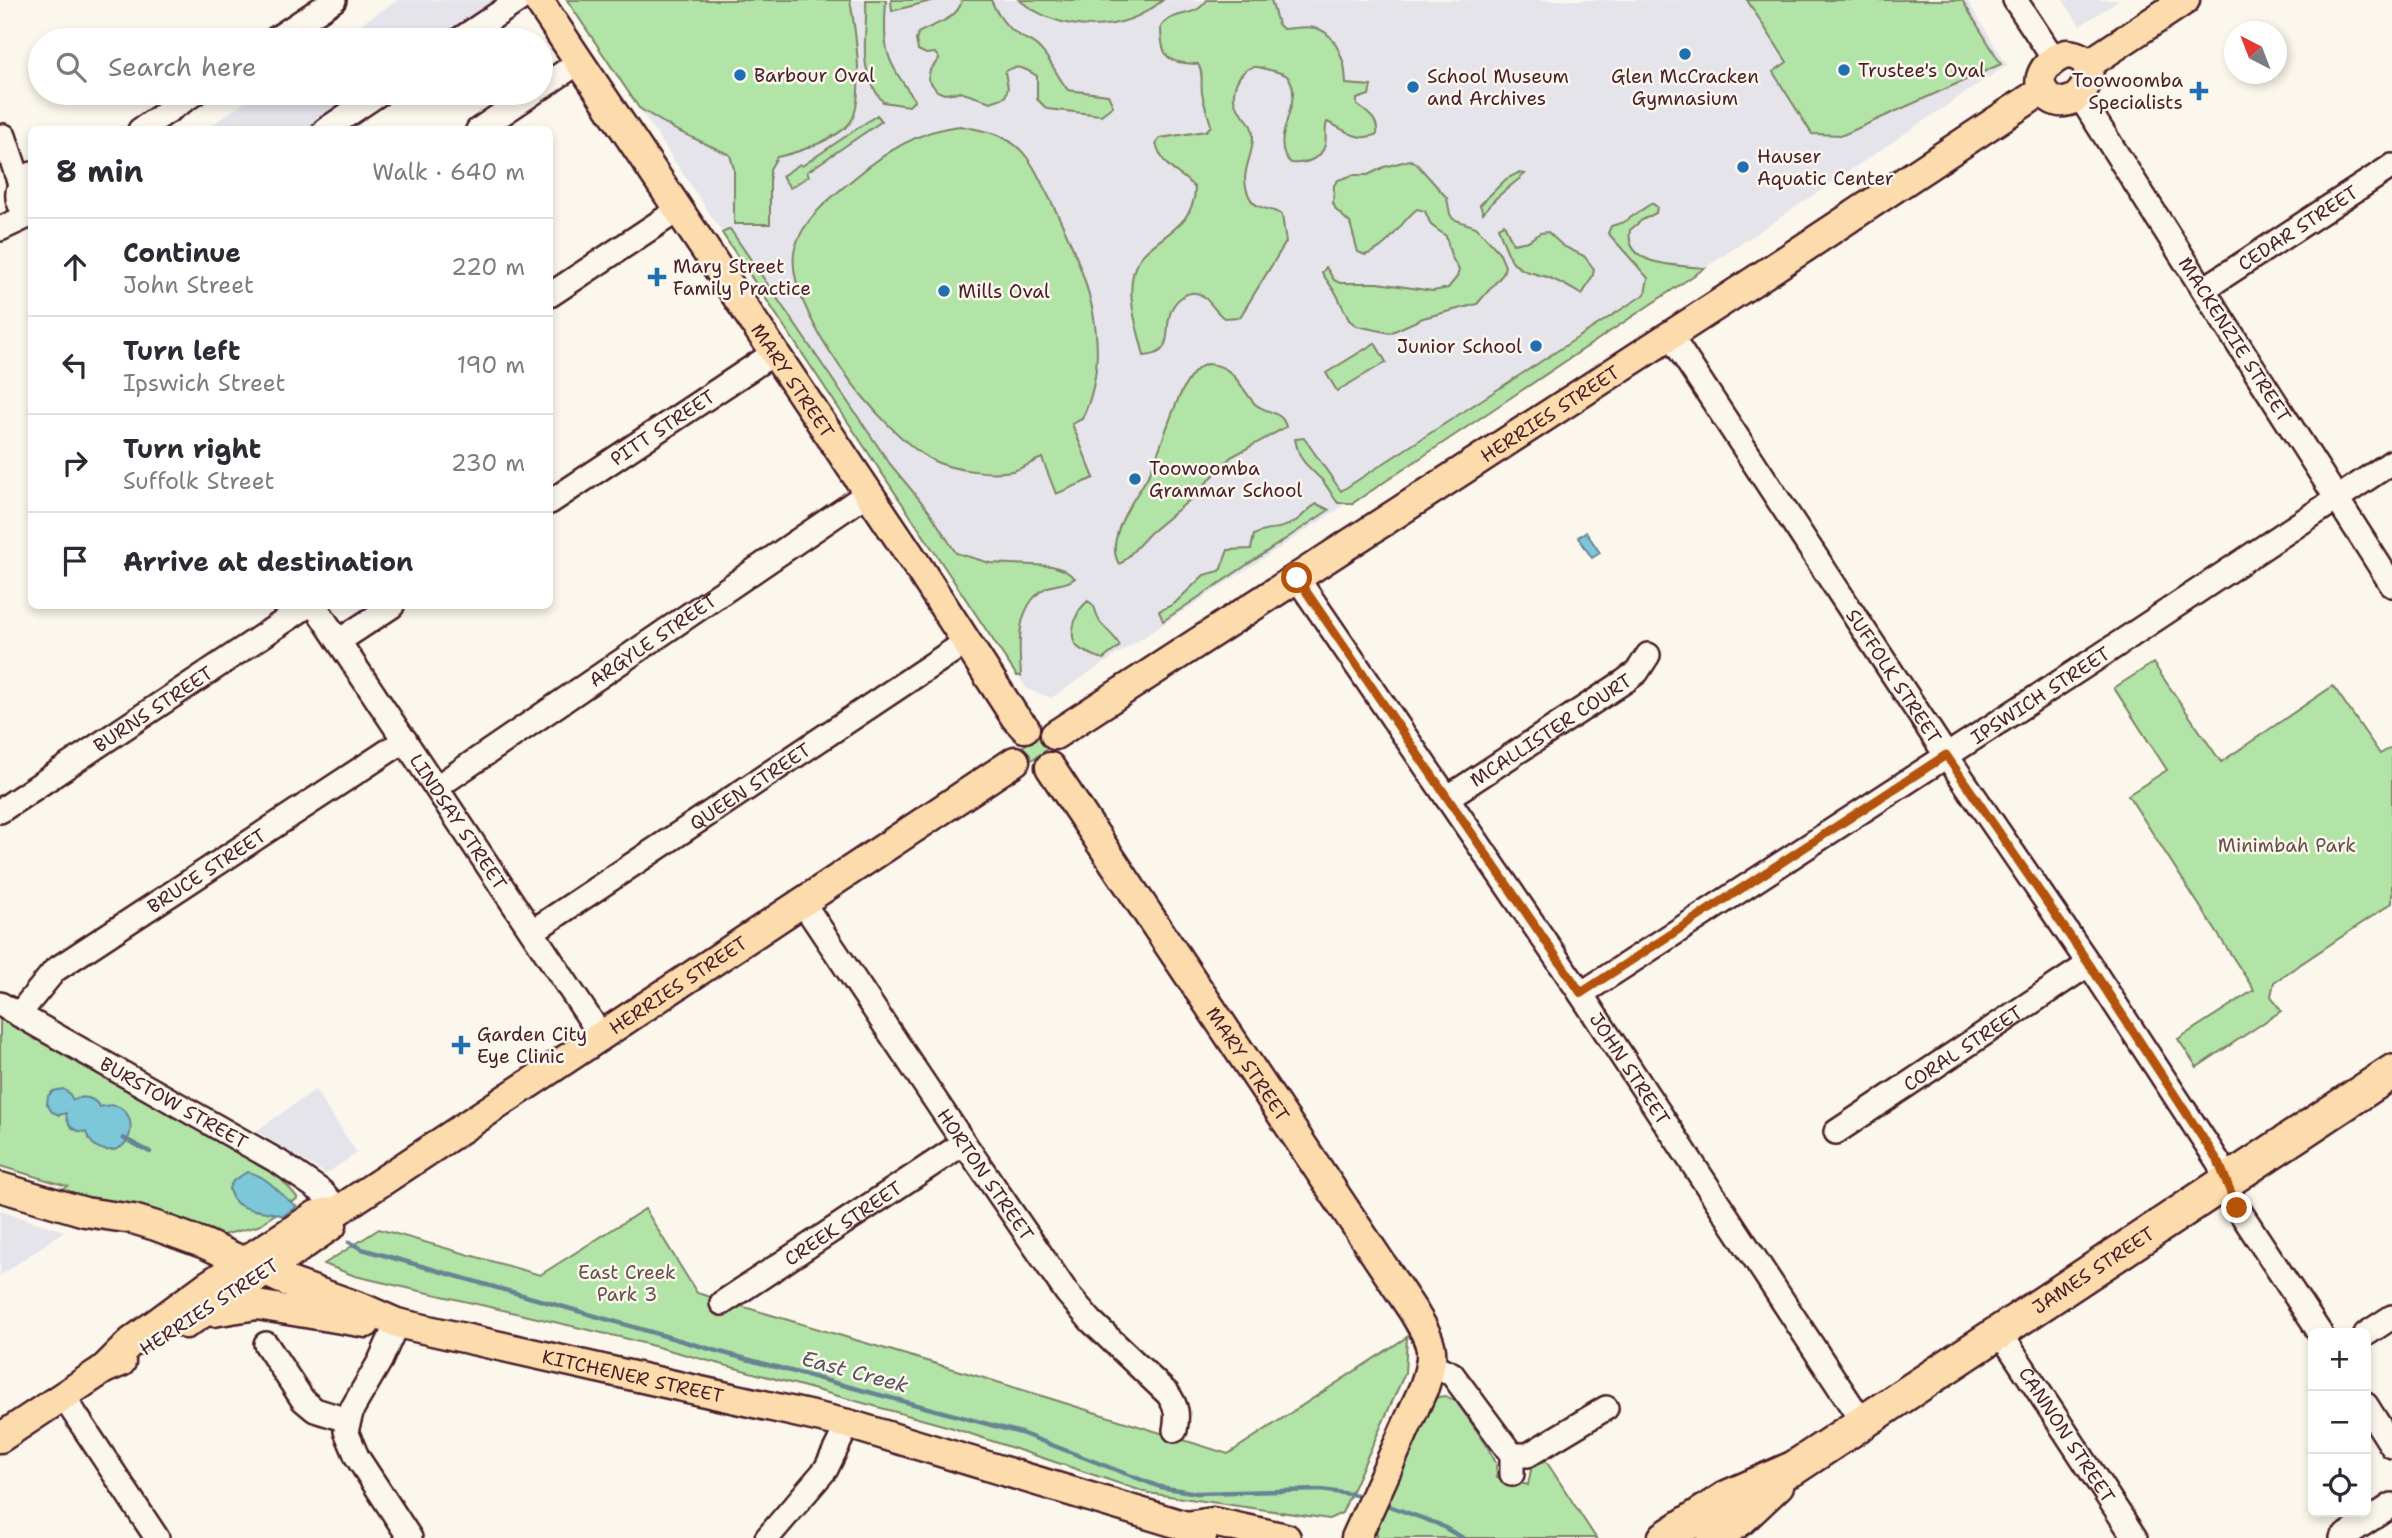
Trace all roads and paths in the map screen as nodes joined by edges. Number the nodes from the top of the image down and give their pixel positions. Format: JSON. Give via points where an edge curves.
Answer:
{"nodes":[{"id":1,"x":334,"y":0,"type":"edge"},
{"id":2,"x":519,"y":0,"type":"edge"},
{"id":3,"x":538,"y":0,"type":"edge"},
{"id":4,"x":2015,"y":0,"type":"edge"},
{"id":5,"x":2185,"y":0,"type":"edge"},
{"id":6,"x":292,"y":28,"type":"edge"},
{"id":7,"x":477,"y":28,"type":"edge"},
{"id":8,"x":2054,"y":59,"type":"junction"},
{"id":9,"x":579,"y":62,"type":"junction"},
{"id":10,"x":2087,"y":65,"type":"junction"},
{"id":11,"x":553,"y":80,"type":"edge"},
{"id":12,"x":2043,"y":89,"type":"junction"},
{"id":13,"x":2079,"y":95,"type":"junction"},
{"id":14,"x":177,"y":105,"type":"edge"},
{"id":15,"x":362,"y":105,"type":"edge"},
{"id":16,"x":515,"y":105,"type":"edge"},
{"id":17,"x":146,"y":126,"type":"edge"},
{"id":18,"x":331,"y":126,"type":"edge"},
{"id":19,"x":484,"y":126,"type":"edge"},
{"id":20,"x":2,"y":133,"type":"edge"},
{"id":21,"x":2392,"y":166,"type":"edge"},
{"id":22,"x":25,"y":179,"type":"edge"},
{"id":23,"x":678,"y":209,"type":"junction"},
{"id":24,"x":0,"y":213,"type":"edge"},
{"id":25,"x":28,"y":213,"type":"edge"},
{"id":26,"x":28,"y":216,"type":"edge"},
{"id":27,"x":0,"y":229,"type":"edge"},
{"id":28,"x":2204,"y":289,"type":"junction"},
{"id":29,"x":553,"y":293,"type":"edge"},
{"id":30,"x":1670,"y":335,"type":"junction"},
{"id":31,"x":774,"y":353,"type":"junction"},
{"id":32,"x":2392,"y":462,"type":"edge"},
{"id":33,"x":868,"y":493,"type":"junction"},
{"id":34,"x":2337,"y":498,"type":"junction"},
{"id":35,"x":553,"y":500,"type":"edge"},
{"id":36,"x":1297,"y":578,"type":"junction"},
{"id":37,"x":2392,"y":585,"type":"edge"},
{"id":38,"x":303,"y":609,"type":"edge"},
{"id":39,"x":317,"y":609,"type":"edge"},
{"id":40,"x":387,"y":609,"type":"edge"},
{"id":41,"x":339,"y":641,"type":"junction"},
{"id":42,"x":965,"y":642,"type":"junction"},
{"id":43,"x":1648,"y":655,"type":"dead end"},
{"id":44,"x":1025,"y":728,"type":"junction"},
{"id":45,"x":1055,"y":735,"type":"junction"},
{"id":46,"x":405,"y":740,"type":"junction"},
{"id":47,"x":1946,"y":755,"type":"junction"},
{"id":48,"x":1015,"y":761,"type":"junction"},
{"id":49,"x":1050,"y":767,"type":"junction"},
{"id":50,"x":437,"y":787,"type":"junction"},
{"id":51,"x":1447,"y":798,"type":"junction"},
{"id":52,"x":0,"y":811,"type":"edge"},
{"id":53,"x":803,"y":903,"type":"junction"},
{"id":54,"x":533,"y":931,"type":"junction"},
{"id":55,"x":2089,"y":964,"type":"junction"},
{"id":56,"x":1581,"y":993,"type":"junction"},
{"id":57,"x":9,"y":1009,"type":"edge"},
{"id":58,"x":602,"y":1037,"type":"junction"},
{"id":59,"x":2392,"y":1072,"type":"edge"},
{"id":60,"x":1836,"y":1132,"type":"dead end"},
{"id":61,"x":964,"y":1143,"type":"junction"},
{"id":62,"x":2226,"y":1182,"type":"junction"},
{"id":63,"x":0,"y":1187,"type":"edge"},
{"id":64,"x":339,"y":1210,"type":"junction"},
{"id":65,"x":246,"y":1273,"type":"junction"},
{"id":66,"x":722,"y":1303,"type":"dead end"},
{"id":67,"x":2392,"y":1317,"type":"edge"},
{"id":68,"x":192,"y":1320,"type":"junction"},
{"id":69,"x":355,"y":1322,"type":"junction"},
{"id":70,"x":397,"y":1323,"type":"junction"},
{"id":71,"x":2317,"y":1328,"type":"edge"},
{"id":72,"x":1999,"y":1331,"type":"junction"},
{"id":73,"x":2371,"y":1331,"type":"edge"},
{"id":74,"x":267,"y":1344,"type":"dead end"},
{"id":75,"x":1432,"y":1365,"type":"junction"},
{"id":76,"x":104,"y":1369,"type":"junction"},
{"id":77,"x":63,"y":1396,"type":"junction"},
{"id":78,"x":1606,"y":1408,"type":"dead end"},
{"id":79,"x":2371,"y":1413,"type":"edge"},
{"id":80,"x":347,"y":1420,"type":"junction"},
{"id":81,"x":1863,"y":1423,"type":"junction"},
{"id":82,"x":848,"y":1424,"type":"junction"},
{"id":83,"x":1175,"y":1430,"type":"dead end"},
{"id":84,"x":0,"y":1438,"type":"edge"},
{"id":85,"x":2392,"y":1446,"type":"edge"},
{"id":86,"x":1794,"y":1468,"type":"junction"},
{"id":87,"x":2392,"y":1505,"type":"edge"},
{"id":88,"x":1194,"y":1532,"type":"edge"},
{"id":89,"x":157,"y":1538,"type":"edge"},
{"id":90,"x":410,"y":1538,"type":"edge"},
{"id":91,"x":767,"y":1538,"type":"edge"},
{"id":92,"x":1286,"y":1538,"type":"edge"},
{"id":93,"x":1356,"y":1538,"type":"edge"},
{"id":94,"x":1665,"y":1538,"type":"edge"},
{"id":95,"x":1713,"y":1538,"type":"edge"},
{"id":96,"x":2135,"y":1538,"type":"edge"},
{"id":97,"x":2342,"y":1538,"type":"edge"}],
"edges":[{"from":1,"to":6,"type":"street"},
{"from":2,"to":7,"type":"street"},
{"from":3,"to":9,"type":"main road","name":"MARY STREET"},
{"from":4,"to":8,"type":"street"},
{"from":5,"to":10,"type":"main road"},
{"from":8,"to":10,"type":"main road","via":[[2073,54]]},
{"from":8,"to":12,"type":"main road","via":[[2041,74]]},
{"from":9,"to":11,"type":"street"},
{"from":9,"to":23,"type":"main road","name":"MARY STREET"},
{"from":10,"to":13,"type":"main road","via":[[2089,79]]},
{"from":12,"to":13,"type":"main road","via":[[2061,102]]},
{"from":12,"to":30,"type":"main road","name":"HERRIES STREET"},
{"from":13,"to":28,"type":"street","name":"MACKENZIE STREET"},
{"from":14,"to":17,"type":"street"},
{"from":15,"to":18,"type":"street"},
{"from":16,"to":19,"type":"street"},
{"from":20,"to":22,"type":"street"},
{"from":21,"to":28,"type":"street","name":"CEDAR STREET"},
{"from":22,"to":24,"type":"street"},
{"from":22,"to":25,"type":"street","via":[[21,208]]},
{"from":23,"to":29,"type":"street"},
{"from":23,"to":31,"type":"main road","name":"MARY STREET"},
{"from":26,"to":27,"type":"street"},
{"from":28,"to":34,"type":"street","name":"MACKENZIE STREET"},
{"from":30,"to":36,"type":"main road","name":"HERRIES STREET"},
{"from":30,"to":47,"type":"street","name":"SUFFOLK STREET"},
{"from":31,"to":33,"type":"main road","name":"MARY STREET"},
{"from":31,"to":35,"type":"street","name":"PITT STREET"},
{"from":32,"to":34,"type":"street","name":"IPSWICH STREET"},
{"from":33,"to":42,"type":"main road","name":"MARY STREET"},
{"from":33,"to":50,"type":"street","name":"ARGYLE STREET"},
{"from":34,"to":37,"type":"street","name":"MACKENZIE STREET"},
{"from":34,"to":47,"type":"street","name":"IPSWICH STREET"},
{"from":36,"to":45,"type":"main road","name":"HERRIES STREET"},
{"from":36,"to":51,"type":"street","name":"JOHN STREET"},
{"from":38,"to":52,"type":"street","name":"BURNS STREET"},
{"from":39,"to":41,"type":"street","name":"LINDSAY STREET"},
{"from":40,"to":41,"type":"street"},
{"from":41,"to":46,"type":"street","name":"LINDSAY STREET"},
{"from":42,"to":44,"type":"main road","name":"MARY STREET"},
{"from":42,"to":54,"type":"street","name":"QUEEN STREET"},
{"from":43,"to":51,"type":"street","name":"MCALLISTER COURT","via":[[1625,681]]},
{"from":44,"to":45,"type":"main road","via":[[1039,724]]},
{"from":44,"to":48,"type":"main road","via":[[1013,742]]},
{"from":45,"to":49,"type":"main road","via":[[1058,755]]},
{"from":46,"to":50,"type":"street","name":"LINDSAY STREET"},
{"from":46,"to":57,"type":"street","name":"BRUCE STREET","via":[[55,970]]},
{"from":47,"to":55,"type":"street","name":"SUFFOLK STREET"},
{"from":47,"to":56,"type":"street","name":"IPSWICH STREET"},
{"from":48,"to":49,"type":"main road","via":[[1034,772]]},
{"from":48,"to":53,"type":"main road","name":"HERRIES STREET"},
{"from":49,"to":75,"type":"main road","name":"MARY STREET","via":[[1413,1311],[1432,1349]]},
{"from":50,"to":54,"type":"street","name":"LINDSAY STREET"},
{"from":51,"to":56,"type":"street","name":"JOHN STREET"},
{"from":53,"to":58,"type":"main road","name":"HERRIES STREET"},
{"from":53,"to":61,"type":"street","name":"HORTON STREET"},
{"from":54,"to":58,"type":"street","name":"LINDSAY STREET"},
{"from":55,"to":60,"type":"street","name":"CORAL STREET"},
{"from":55,"to":62,"type":"street","name":"SUFFOLK STREET","via":[[2219,1163]]},
{"from":56,"to":81,"type":"street","name":"JOHN STREET"},
{"from":57,"to":64,"type":"street","name":"BURSTOW STREET","via":[[279,1162],[321,1191]]},
{"from":58,"to":64,"type":"main road","name":"HERRIES STREET"},
{"from":59,"to":62,"type":"highway","name":"JAMES STREET"},
{"from":61,"to":66,"type":"street","name":"CREEK STREET"},
{"from":61,"to":83,"type":"street","name":"HORTON STREET","via":[[1067,1293],[1168,1394],[1178,1415]]},
{"from":62,"to":71,"type":"street","name":"SUFFOLK STREET","via":[[2233,1201]]},
{"from":62,"to":72,"type":"highway","name":"JAMES STREET"},
{"from":63,"to":65,"type":"main road","name":"KITCHENER STREET","via":[[85,1212],[156,1226],[205,1244]]},
{"from":64,"to":65,"type":"main road","name":"HERRIES STREET","via":[[316,1215]]},
{"from":65,"to":68,"type":"main road","name":"HERRIES STREET"},
{"from":65,"to":69,"type":"main road","name":"KITCHENER STREET"},
{"from":65,"to":70,"type":"main road","name":"KITCHENER STREET"},
{"from":65,"to":76,"type":"main road","name":"HERRIES STREET","via":[[131,1342]]},
{"from":67,"to":73,"type":"street"},
{"from":68,"to":69,"type":"main road","via":[[232,1307],[257,1305]]},
{"from":68,"to":76,"type":"main road","name":"HERRIES STREET","via":[[151,1348]]},
{"from":69,"to":70,"type":"main road"},
{"from":70,"to":80,"type":"street"},
{"from":70,"to":82,"type":"main road","name":"KITCHENER STREET"},
{"from":72,"to":81,"type":"highway","name":"JAMES STREET"},
{"from":72,"to":96,"type":"street","name":"CANNON STREET"},
{"from":74,"to":80,"type":"street","via":[[303,1400],[314,1410]]},
{"from":75,"to":78,"type":"street","via":[[1452,1374],[1512,1464]]},
{"from":75,"to":93,"type":"main road"},
{"from":76,"to":77,"type":"main road","name":"HERRIES STREET"},
{"from":77,"to":84,"type":"main road","name":"HERRIES STREET"},
{"from":77,"to":89,"type":"street"},
{"from":79,"to":85,"type":"street"},
{"from":80,"to":90,"type":"street","via":[[346,1431],[357,1457]]},
{"from":81,"to":86,"type":"highway","name":"JAMES STREET"},
{"from":82,"to":88,"type":"main road","name":"KITCHENER STREET"},
{"from":82,"to":91,"type":"street","via":[[826,1469]]},
{"from":86,"to":94,"type":"highway","name":"JAMES STREET","via":[[1728,1497]]},
{"from":86,"to":95,"type":"highway","name":"JAMES STREET"},
{"from":87,"to":97,"type":"street"},
{"from":88,"to":92,"type":"main road","name":"KITCHENER STREET","via":[[1213,1522]]}]}
